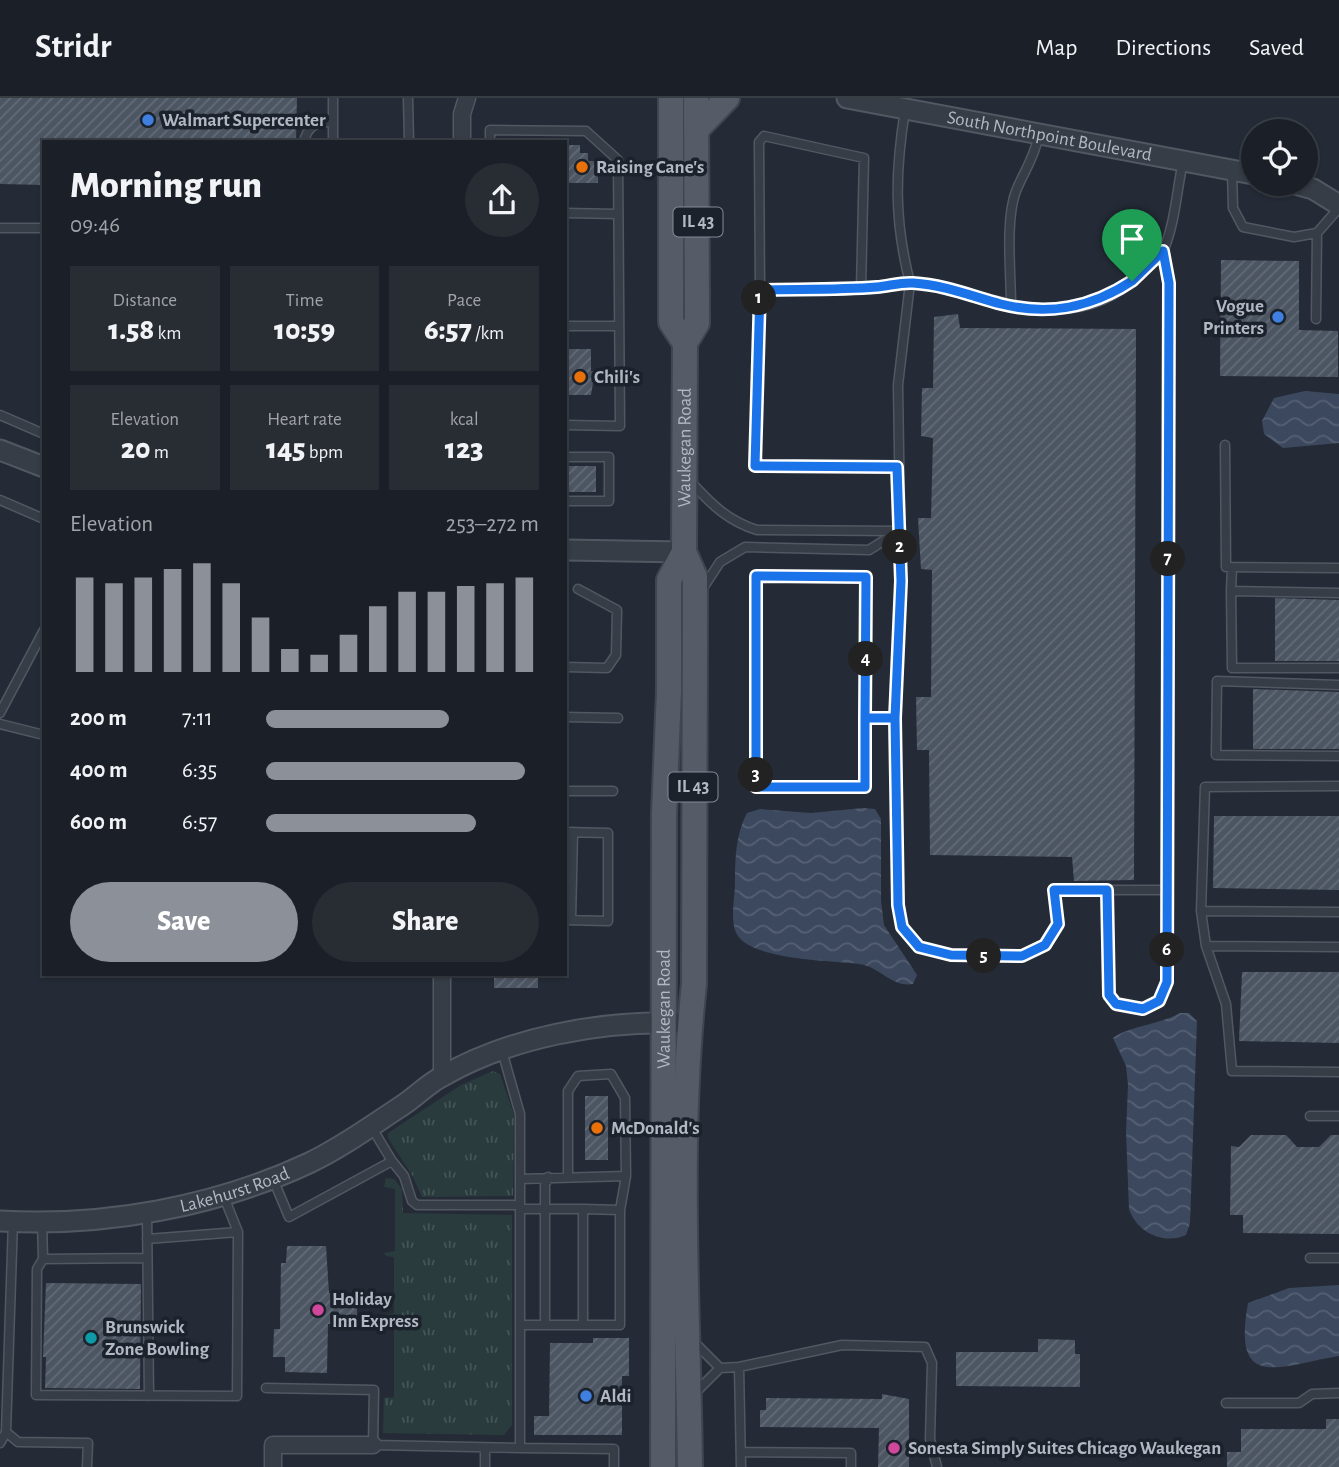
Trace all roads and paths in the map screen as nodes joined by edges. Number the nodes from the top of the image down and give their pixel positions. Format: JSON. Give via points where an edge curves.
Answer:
{"nodes":[{"id":1,"x":333,"y":98,"type":"edge"},
{"id":2,"x":408,"y":98,"type":"edge"},
{"id":3,"x":467,"y":98,"type":"edge"},
{"id":4,"x":671,"y":98,"type":"edge"},
{"id":5,"x":696,"y":98,"type":"edge"},
{"id":6,"x":727,"y":98,"type":"edge"},
{"id":7,"x":847,"y":98,"type":"edge"},
{"id":8,"x":905,"y":108,"type":"junction"},
{"id":9,"x":333,"y":122,"type":"junction"},
{"id":10,"x":697,"y":130,"type":"junction"},
{"id":11,"x":1039,"y":135,"type":"junction"},
{"id":12,"x":305,"y":140,"type":"edge"},
{"id":13,"x":332,"y":140,"type":"edge"},
{"id":14,"x":409,"y":140,"type":"edge"},
{"id":15,"x":462,"y":140,"type":"edge"},
{"id":16,"x":489,"y":140,"type":"edge"},
{"id":17,"x":1183,"y":161,"type":"junction"},
{"id":18,"x":1232,"y":170,"type":"junction"},
{"id":19,"x":1241,"y":172,"type":"edge"},
{"id":20,"x":1318,"y":193,"type":"edge"},
{"id":21,"x":1339,"y":207,"type":"edge"},
{"id":22,"x":567,"y":213,"type":"edge"},
{"id":23,"x":618,"y":214,"type":"junction"},
{"id":24,"x":0,"y":228,"type":"edge"},
{"id":25,"x":42,"y":229,"type":"edge"},
{"id":26,"x":1317,"y":233,"type":"junction"},
{"id":27,"x":1163,"y":251,"type":"junction"},
{"id":28,"x":910,"y":283,"type":"junction"},
{"id":29,"x":861,"y":288,"type":"junction"},
{"id":30,"x":760,"y":290,"type":"junction"},
{"id":31,"x":1011,"y":306,"type":"junction"},
{"id":32,"x":1316,"y":319,"type":"dead end"},
{"id":33,"x":567,"y":326,"type":"edge"},
{"id":34,"x":619,"y":326,"type":"junction"},
{"id":35,"x":685,"y":343,"type":"junction"},
{"id":36,"x":0,"y":415,"type":"edge"},
{"id":37,"x":567,"y":425,"type":"edge"},
{"id":38,"x":42,"y":433,"type":"edge"},
{"id":39,"x":1225,"y":445,"type":"dead end"},
{"id":40,"x":1,"y":455,"type":"edge"},
{"id":41,"x":567,"y":457,"type":"edge"},
{"id":42,"x":42,"y":466,"type":"edge"},
{"id":43,"x":897,"y":467,"type":"junction"},
{"id":44,"x":684,"y":475,"type":"junction"},
{"id":45,"x":0,"y":500,"type":"edge"},
{"id":46,"x":567,"y":501,"type":"edge"},
{"id":47,"x":42,"y":518,"type":"edge"},
{"id":48,"x":899,"y":531,"type":"junction"},
{"id":49,"x":567,"y":550,"type":"edge"},
{"id":50,"x":684,"y":552,"type":"junction"},
{"id":51,"x":1232,"y":567,"type":"junction"},
{"id":52,"x":1339,"y":568,"type":"edge"},
{"id":53,"x":578,"y":589,"type":"dead end"},
{"id":54,"x":1231,"y":591,"type":"junction"},
{"id":55,"x":1339,"y":593,"type":"edge"},
{"id":56,"x":695,"y":599,"type":"junction"},
{"id":57,"x":42,"y":634,"type":"edge"},
{"id":58,"x":567,"y":667,"type":"edge"},
{"id":59,"x":1339,"y":668,"type":"edge"},
{"id":60,"x":1339,"y":685,"type":"edge"},
{"id":61,"x":0,"y":713,"type":"edge"},
{"id":62,"x":567,"y":717,"type":"edge"},
{"id":63,"x":618,"y":718,"type":"dead end"},
{"id":64,"x":865,"y":718,"type":"junction"},
{"id":65,"x":895,"y":718,"type":"junction"},
{"id":66,"x":0,"y":724,"type":"edge"},
{"id":67,"x":42,"y":734,"type":"edge"},
{"id":68,"x":1339,"y":756,"type":"edge"},
{"id":69,"x":1339,"y":786,"type":"edge"},
{"id":70,"x":567,"y":791,"type":"edge"},
{"id":71,"x":613,"y":791,"type":"dead end"},
{"id":72,"x":569,"y":832,"type":"edge"},
{"id":73,"x":1107,"y":890,"type":"junction"},
{"id":74,"x":1166,"y":890,"type":"junction"},
{"id":75,"x":1201,"y":911,"type":"junction"},
{"id":76,"x":1339,"y":912,"type":"edge"},
{"id":77,"x":568,"y":920,"type":"edge"},
{"id":78,"x":1206,"y":946,"type":"junction"},
{"id":79,"x":1339,"y":947,"type":"edge"},
{"id":80,"x":442,"y":976,"type":"edge"},
{"id":81,"x":664,"y":1023,"type":"junction"},
{"id":82,"x":690,"y":1024,"type":"junction"},
{"id":83,"x":502,"y":1051,"type":"junction"},
{"id":84,"x":1339,"y":1072,"type":"edge"},
{"id":85,"x":443,"y":1076,"type":"junction"},
{"id":86,"x":1310,"y":1115,"type":"dead end"},
{"id":87,"x":1339,"y":1116,"type":"edge"},
{"id":88,"x":370,"y":1126,"type":"junction"},
{"id":89,"x":392,"y":1161,"type":"junction"},
{"id":90,"x":568,"y":1175,"type":"junction"},
{"id":91,"x":626,"y":1176,"type":"junction"},
{"id":92,"x":548,"y":1177,"type":"junction"},
{"id":93,"x":273,"y":1179,"type":"junction"},
{"id":94,"x":520,"y":1179,"type":"junction"},
{"id":95,"x":225,"y":1197,"type":"junction"},
{"id":96,"x":520,"y":1207,"type":"junction"},
{"id":97,"x":545,"y":1209,"type":"junction"},
{"id":98,"x":583,"y":1209,"type":"junction"},
{"id":99,"x":620,"y":1210,"type":"junction"},
{"id":100,"x":146,"y":1211,"type":"junction"},
{"id":101,"x":7,"y":1221,"type":"edge"},
{"id":102,"x":42,"y":1222,"type":"junction"},
{"id":103,"x":237,"y":1232,"type":"junction"},
{"id":104,"x":147,"y":1239,"type":"junction"},
{"id":105,"x":147,"y":1258,"type":"junction"},
{"id":106,"x":1310,"y":1258,"type":"dead end"},
{"id":107,"x":1339,"y":1258,"type":"edge"},
{"id":108,"x":43,"y":1259,"type":"junction"},
{"id":109,"x":0,"y":1286,"type":"edge"},
{"id":110,"x":11,"y":1290,"type":"junction"},
{"id":111,"x":520,"y":1325,"type":"junction"},
{"id":112,"x":545,"y":1325,"type":"junction"},
{"id":113,"x":583,"y":1325,"type":"junction"},
{"id":114,"x":689,"y":1338,"type":"junction"},
{"id":115,"x":739,"y":1367,"type":"junction"},
{"id":116,"x":720,"y":1368,"type":"junction"},
{"id":117,"x":265,"y":1388,"type":"dead end"},
{"id":118,"x":1339,"y":1394,"type":"edge"},
{"id":119,"x":149,"y":1396,"type":"junction"},
{"id":120,"x":689,"y":1399,"type":"junction"},
{"id":121,"x":1226,"y":1403,"type":"dead end"},
{"id":122,"x":6,"y":1432,"type":"junction"},
{"id":123,"x":0,"y":1443,"type":"edge"},
{"id":124,"x":373,"y":1445,"type":"junction"},
{"id":125,"x":485,"y":1448,"type":"junction"},
{"id":126,"x":520,"y":1448,"type":"junction"},
{"id":127,"x":741,"y":1452,"type":"junction"},
{"id":128,"x":88,"y":1467,"type":"edge"},
{"id":129,"x":273,"y":1467,"type":"edge"},
{"id":130,"x":485,"y":1467,"type":"edge"},
{"id":131,"x":614,"y":1467,"type":"edge"},
{"id":132,"x":663,"y":1467,"type":"edge"},
{"id":133,"x":690,"y":1467,"type":"edge"},
{"id":134,"x":741,"y":1467,"type":"edge"},
{"id":135,"x":851,"y":1467,"type":"edge"},
{"id":136,"x":937,"y":1467,"type":"edge"}],
"edges":[{"from":1,"to":9,"type":"lane"},
{"from":2,"to":14,"type":"lane"},
{"from":3,"to":15,"type":"street"},
{"from":4,"to":35,"type":"main road","name":"Waukegan Road","via":[[671,322]]},
{"from":5,"to":10,"type":"main road","name":"Waukegan Road","number":"IL 43"},
{"from":6,"to":10,"type":"main road"},
{"from":7,"to":8,"type":"street","name":"South Northpoint Boulevard"},
{"from":8,"to":11,"type":"street","name":"South Northpoint Boulevard"},
{"from":8,"to":28,"type":"lane","via":[[896,204]]},
{"from":9,"to":12,"type":"lane","via":[[315,124]]},
{"from":9,"to":13,"type":"lane"},
{"from":10,"to":35,"type":"main road","name":"Waukegan Road","number":"IL 43","via":[[697,323]]},
{"from":11,"to":17,"type":"street","name":"South Northpoint Boulevard"},
{"from":11,"to":31,"type":"lane","via":[[1013,206]]},
{"from":16,"to":23,"type":"lane","via":[[490,130],[586,131],[618,160]]},
{"from":17,"to":18,"type":"street","name":"South Northpoint Boulevard"},
{"from":17,"to":27,"type":"lane"},
{"from":18,"to":19,"type":"street","name":"South Northpoint Boulevard"},
{"from":18,"to":26,"type":"lane","via":[[1233,208],[1243,227],[1294,237]]},
{"from":20,"to":21,"type":"street"},
{"from":21,"to":26,"type":"lane"},
{"from":22,"to":23,"type":"lane"},
{"from":23,"to":34,"type":"lane"},
{"from":24,"to":25,"type":"lane"},
{"from":26,"to":32,"type":"lane"},
{"from":27,"to":31,"type":"lane","via":[[1108,297],[1077,307],[1045,310]]},
{"from":27,"to":74,"type":"lane","via":[[1169,283]]},
{"from":28,"to":29,"type":"lane"},
{"from":28,"to":31,"type":"lane","via":[[945,286]]},
{"from":28,"to":43,"type":"lane","via":[[898,385]]},
{"from":29,"to":30,"type":"lane"},
{"from":29,"to":30,"type":"lane","via":[[864,158],[764,136],[759,142]]},
{"from":30,"to":43,"type":"lane","via":[[755,466]]},
{"from":33,"to":34,"type":"lane"},
{"from":34,"to":37,"type":"lane","via":[[620,426]]},
{"from":35,"to":44,"type":"main road","name":"Waukegan Road","number":"IL 43"},
{"from":36,"to":38,"type":"lane"},
{"from":39,"to":51,"type":"lane","via":[[1226,567]]},
{"from":40,"to":42,"type":"street"},
{"from":41,"to":46,"type":"lane","via":[[609,457],[609,501]]},
{"from":43,"to":48,"type":"lane"},
{"from":44,"to":48,"type":"lane","via":[[718,511],[736,524],[757,530]]},
{"from":44,"to":50,"type":"main road","name":"Waukegan Road","number":"IL 43"},
{"from":45,"to":47,"type":"lane"},
{"from":48,"to":56,"type":"lane","via":[[869,550],[745,547],[720,562]]},
{"from":48,"to":65,"type":"lane"},
{"from":49,"to":50,"type":"street"},
{"from":50,"to":56,"type":"main road","name":"Waukegan Road","number":"IL 43","via":[[695,578]]},
{"from":50,"to":81,"type":"main road","name":"Waukegan Road","number":"IL 43","via":[[669,580]]},
{"from":51,"to":52,"type":"lane"},
{"from":51,"to":54,"type":"lane"},
{"from":53,"to":58,"type":"lane","via":[[617,610],[616,655],[607,667]]},
{"from":54,"to":55,"type":"lane"},
{"from":54,"to":59,"type":"lane","via":[[1233,667]]},
{"from":56,"to":82,"type":"main road","name":"Waukegan Road","number":"IL 43","via":[[694,984]]},
{"from":57,"to":61,"type":"lane"},
{"from":60,"to":68,"type":"lane","via":[[1217,681],[1216,755]]},
{"from":62,"to":63,"type":"lane"},
{"from":64,"to":64,"type":"lane","via":[[865,787],[756,787],[756,576],[866,577]]},
{"from":64,"to":65,"type":"lane"},
{"from":65,"to":73,"type":"lane","via":[[898,905],[902,927],[919,947],[951,955],[1022,956],[1045,945],[1058,924],[1054,890]]},
{"from":66,"to":67,"type":"lane"},
{"from":69,"to":75,"type":"lane","via":[[1205,787]]},
{"from":70,"to":71,"type":"lane"},
{"from":72,"to":77,"type":"lane"},
{"from":72,"to":77,"type":"lane","via":[[608,833],[608,921]]},
{"from":73,"to":74,"type":"lane"},
{"from":73,"to":74,"type":"lane","via":[[1109,995],[1116,1004],[1143,1009],[1159,1001],[1167,982]]},
{"from":75,"to":76,"type":"lane"},
{"from":75,"to":78,"type":"lane"},
{"from":78,"to":79,"type":"lane"},
{"from":78,"to":84,"type":"lane","via":[[1226,1004],[1232,1071]]},
{"from":80,"to":85,"type":"street"},
{"from":81,"to":82,"type":"street","name":"Lakehurst Road"},
{"from":81,"to":83,"type":"street","name":"Lakehurst Road","via":[[558,1034]]},
{"from":81,"to":132,"type":"main road","name":"Waukegan Road","number":"IL 43"},
{"from":82,"to":114,"type":"main road","name":"Waukegan Road","number":"IL 43"},
{"from":83,"to":85,"type":"street","name":"Lakehurst Road"},
{"from":83,"to":94,"type":"lane","via":[[520,1114]]},
{"from":85,"to":88,"type":"street","name":"Lakehurst Road"},
{"from":86,"to":87,"type":"lane"},
{"from":88,"to":89,"type":"lane"},
{"from":88,"to":93,"type":"street","name":"Lakehurst Road"},
{"from":89,"to":93,"type":"lane","via":[[289,1217]]},
{"from":89,"to":96,"type":"lane","via":[[417,1205]]},
{"from":90,"to":91,"type":"lane"},
{"from":90,"to":91,"type":"lane","via":[[568,1091],[578,1076],[611,1074],[625,1098]]},
{"from":90,"to":92,"type":"lane"},
{"from":91,"to":99,"type":"lane"},
{"from":92,"to":94,"type":"lane"},
{"from":92,"to":97,"type":"lane"},
{"from":93,"to":95,"type":"street","name":"Lakehurst Road"},
{"from":94,"to":96,"type":"lane"},
{"from":95,"to":100,"type":"street","name":"Lakehurst Road"},
{"from":95,"to":103,"type":"lane"},
{"from":96,"to":97,"type":"lane"},
{"from":96,"to":111,"type":"lane"},
{"from":97,"to":98,"type":"lane"},
{"from":97,"to":112,"type":"lane"},
{"from":98,"to":99,"type":"lane"},
{"from":98,"to":113,"type":"lane"},
{"from":99,"to":113,"type":"lane","via":[[620,1325]]},
{"from":100,"to":102,"type":"street","name":"Lakehurst Road"},
{"from":100,"to":104,"type":"lane"},
{"from":101,"to":102,"type":"street","name":"Lakehurst Road"},
{"from":101,"to":110,"type":"lane"},
{"from":102,"to":108,"type":"lane"},
{"from":103,"to":104,"type":"lane"},
{"from":103,"to":119,"type":"lane","via":[[237,1396]]},
{"from":104,"to":105,"type":"lane"},
{"from":105,"to":108,"type":"lane"},
{"from":105,"to":119,"type":"lane"},
{"from":106,"to":107,"type":"lane"},
{"from":108,"to":119,"type":"lane","via":[[37,1269],[36,1395]]},
{"from":109,"to":110,"type":"lane"},
{"from":110,"to":122,"type":"lane"},
{"from":111,"to":112,"type":"lane"},
{"from":111,"to":126,"type":"lane"},
{"from":112,"to":113,"type":"lane"},
{"from":114,"to":116,"type":"lane"},
{"from":114,"to":120,"type":"main road","name":"Waukegan Road","number":"IL 43"},
{"from":115,"to":116,"type":"lane"},
{"from":115,"to":127,"type":"lane"},
{"from":115,"to":136,"type":"lane","via":[[842,1345],[925,1347],[932,1363],[930,1439]]},
{"from":116,"to":120,"type":"lane"},
{"from":117,"to":124,"type":"lane","via":[[374,1390]]},
{"from":118,"to":121,"type":"lane","via":[[1312,1394],[1298,1403]]},
{"from":120,"to":133,"type":"main road","name":"Waukegan Road","number":"IL 43"},
{"from":122,"to":123,"type":"lane"},
{"from":122,"to":128,"type":"lane","via":[[18,1442],[88,1443]]},
{"from":124,"to":125,"type":"lane"},
{"from":124,"to":129,"type":"street","via":[[273,1446]]},
{"from":125,"to":126,"type":"lane"},
{"from":125,"to":130,"type":"lane"},
{"from":126,"to":131,"type":"lane","via":[[614,1449]]},
{"from":127,"to":134,"type":"lane"},
{"from":127,"to":135,"type":"lane","via":[[851,1453]]}]}
